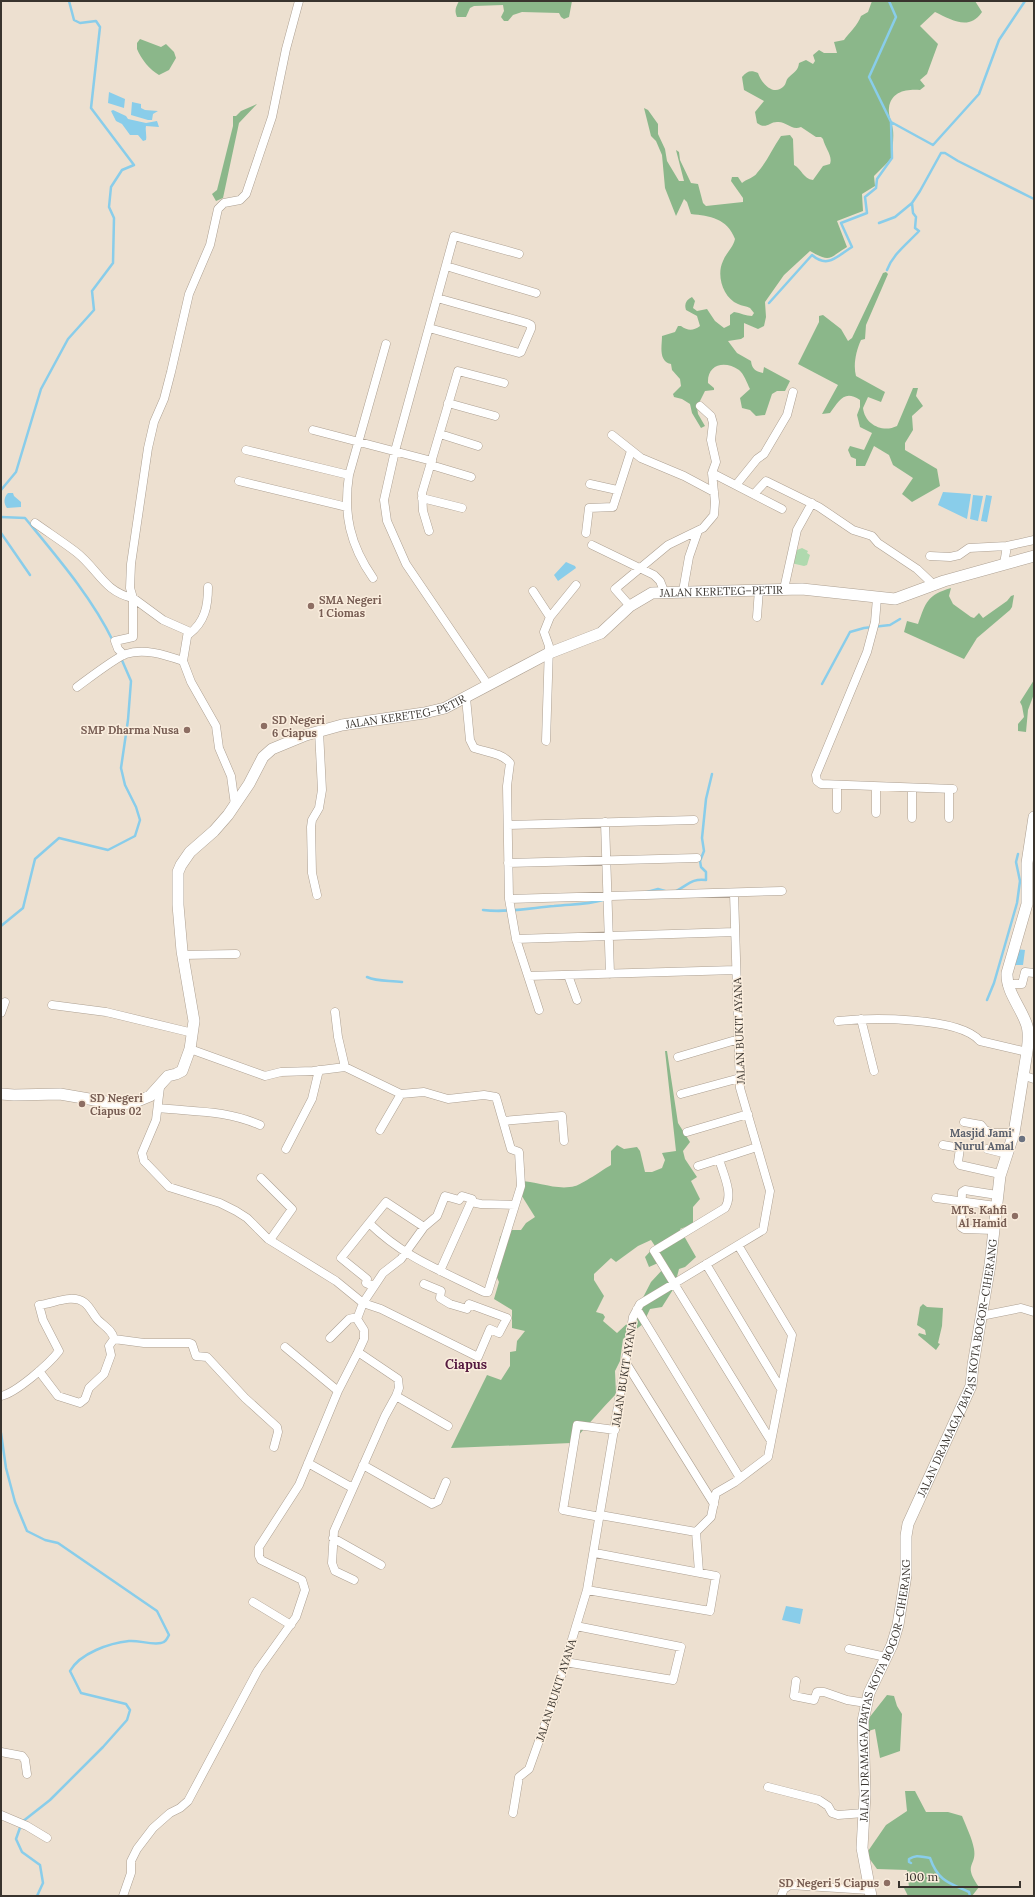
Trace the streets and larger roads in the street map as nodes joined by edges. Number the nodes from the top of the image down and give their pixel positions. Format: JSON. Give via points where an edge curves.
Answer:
{"nodes":[{"id":1,"x":299,"y":1,"type":"edge"},
{"id":2,"x":519,"y":254,"type":"dead end"},
{"id":3,"x":446,"y":266,"type":"junction"},
{"id":4,"x":536,"y":293,"type":"dead end"},
{"id":5,"x":437,"y":298,"type":"junction"},
{"id":6,"x":429,"y":328,"type":"junction"},
{"id":7,"x":386,"y":344,"type":"dead end"},
{"id":8,"x":504,"y":383,"type":"dead end"},
{"id":9,"x":793,"y":392,"type":"dead end"},
{"id":10,"x":448,"y":403,"type":"junction"},
{"id":11,"x":700,"y":406,"type":"dead end"},
{"id":12,"x":495,"y":416,"type":"dead end"},
{"id":13,"x":314,"y":430,"type":"dead end"},
{"id":14,"x":440,"y":434,"type":"junction"},
{"id":15,"x":612,"y":435,"type":"dead end"},
{"id":16,"x":358,"y":442,"type":"junction"},
{"id":17,"x":478,"y":446,"type":"dead end"},
{"id":18,"x":246,"y":450,"type":"dead end"},
{"id":19,"x":395,"y":452,"type":"junction"},
{"id":20,"x":632,"y":452,"type":"junction"},
{"id":21,"x":431,"y":463,"type":"junction"},
{"id":22,"x":712,"y":473,"type":"junction"},
{"id":23,"x":349,"y":475,"type":"junction"},
{"id":24,"x":471,"y":477,"type":"dead end"},
{"id":25,"x":239,"y":481,"type":"dead end"},
{"id":26,"x":590,"y":484,"type":"dead end"},
{"id":27,"x":736,"y":485,"type":"junction"},
{"id":28,"x":617,"y":490,"type":"junction"},
{"id":29,"x":714,"y":492,"type":"junction"},
{"id":30,"x":754,"y":494,"type":"junction"},
{"id":31,"x":422,"y":498,"type":"junction"},
{"id":32,"x":812,"y":503,"type":"junction"},
{"id":33,"x":347,"y":507,"type":"junction"},
{"id":34,"x":462,"y":508,"type":"dead end"},
{"id":35,"x":782,"y":509,"type":"dead end"},
{"id":36,"x":35,"y":523,"type":"dead end"},
{"id":37,"x":429,"y":531,"type":"dead end"},
{"id":38,"x":698,"y":531,"type":"junction"},
{"id":39,"x":586,"y":533,"type":"dead end"},
{"id":40,"x":1034,"y":540,"type":"edge"},
{"id":41,"x":592,"y":545,"type":"dead end"},
{"id":42,"x":1007,"y":546,"type":"junction"},
{"id":43,"x":930,"y":556,"type":"dead end"},
{"id":44,"x":1034,"y":556,"type":"edge"},
{"id":45,"x":1004,"y":564,"type":"junction"},
{"id":46,"x":640,"y":567,"type":"junction"},
{"id":47,"x":372,"y":578,"type":"dead end"},
{"id":48,"x":576,"y":585,"type":"dead end"},
{"id":49,"x":934,"y":585,"type":"junction"},
{"id":50,"x":208,"y":587,"type":"dead end"},
{"id":51,"x":759,"y":589,"type":"junction"},
{"id":52,"x":784,"y":589,"type":"junction"},
{"id":53,"x":533,"y":591,"type":"dead end"},
{"id":54,"x":664,"y":591,"type":"junction"},
{"id":55,"x":683,"y":591,"type":"junction"},
{"id":56,"x":133,"y":598,"type":"junction"},
{"id":57,"x":877,"y":598,"type":"junction"},
{"id":58,"x":630,"y":606,"type":"junction"},
{"id":59,"x":550,"y":617,"type":"junction"},
{"id":60,"x":757,"y":617,"type":"dead end"},
{"id":61,"x":188,"y":634,"type":"junction"},
{"id":62,"x":547,"y":654,"type":"junction"},
{"id":63,"x":124,"y":655,"type":"junction"},
{"id":64,"x":183,"y":661,"type":"junction"},
{"id":65,"x":488,"y":685,"type":"junction"},
{"id":66,"x":77,"y":687,"type":"dead end"},
{"id":67,"x":466,"y":698,"type":"junction"},
{"id":68,"x":318,"y":731,"type":"junction"},
{"id":69,"x":546,"y":741,"type":"dead end"},
{"id":70,"x":837,"y":785,"type":"junction"},
{"id":71,"x":876,"y":787,"type":"junction"},
{"id":72,"x":912,"y":788,"type":"junction"},
{"id":73,"x":235,"y":805,"type":"junction"},
{"id":74,"x":837,"y":809,"type":"dead end"},
{"id":75,"x":876,"y":812,"type":"dead end"},
{"id":76,"x":1034,"y":816,"type":"edge"},
{"id":77,"x":912,"y":818,"type":"dead end"},
{"id":78,"x":949,"y":818,"type":"dead end"},
{"id":79,"x":694,"y":820,"type":"dead end"},
{"id":80,"x":605,"y":822,"type":"junction"},
{"id":81,"x":508,"y":825,"type":"junction"},
{"id":82,"x":697,"y":858,"type":"dead end"},
{"id":83,"x":606,"y":860,"type":"junction"},
{"id":84,"x":508,"y":863,"type":"junction"},
{"id":85,"x":782,"y":892,"type":"dead end"},
{"id":86,"x":734,"y":893,"type":"junction"},
{"id":87,"x":317,"y":895,"type":"dead end"},
{"id":88,"x":607,"y":897,"type":"junction"},
{"id":89,"x":509,"y":900,"type":"junction"},
{"id":90,"x":735,"y":932,"type":"junction"},
{"id":91,"x":608,"y":936,"type":"junction"},
{"id":92,"x":516,"y":939,"type":"junction"},
{"id":93,"x":236,"y":954,"type":"dead end"},
{"id":94,"x":182,"y":955,"type":"junction"},
{"id":95,"x":736,"y":970,"type":"junction"},
{"id":96,"x":1034,"y":973,"type":"edge"},
{"id":97,"x":610,"y":974,"type":"junction"},
{"id":98,"x":568,"y":975,"type":"junction"},
{"id":99,"x":528,"y":976,"type":"junction"},
{"id":100,"x":1007,"y":984,"type":"junction"},
{"id":101,"x":577,"y":1000,"type":"dead end"},
{"id":102,"x":5,"y":1002,"type":"dead end"},
{"id":103,"x":52,"y":1005,"type":"dead end"},
{"id":104,"x":540,"y":1010,"type":"dead end"},
{"id":105,"x":335,"y":1012,"type":"dead end"},
{"id":106,"x":1,"y":1013,"type":"edge"},
{"id":107,"x":860,"y":1019,"type":"junction"},
{"id":108,"x":838,"y":1021,"type":"dead end"},
{"id":109,"x":1031,"y":1028,"type":"edge"},
{"id":110,"x":193,"y":1033,"type":"junction"},
{"id":111,"x":739,"y":1039,"type":"junction"},
{"id":112,"x":190,"y":1049,"type":"junction"},
{"id":113,"x":1027,"y":1052,"type":"junction"},
{"id":114,"x":678,"y":1057,"type":"dead end"},
{"id":115,"x":345,"y":1067,"type":"junction"},
{"id":116,"x":319,"y":1070,"type":"junction"},
{"id":117,"x":874,"y":1071,"type":"dead end"},
{"id":118,"x":1022,"y":1075,"type":"junction"},
{"id":119,"x":740,"y":1078,"type":"junction"},
{"id":120,"x":1034,"y":1079,"type":"edge"},
{"id":121,"x":160,"y":1087,"type":"junction"},
{"id":122,"x":1,"y":1094,"type":"edge"},
{"id":123,"x":401,"y":1094,"type":"junction"},
{"id":124,"x":682,"y":1094,"type":"dead end"},
{"id":125,"x":158,"y":1108,"type":"junction"},
{"id":126,"x":748,"y":1114,"type":"junction"},
{"id":127,"x":503,"y":1121,"type":"junction"},
{"id":128,"x":964,"y":1122,"type":"dead end"},
{"id":129,"x":260,"y":1125,"type":"dead end"},
{"id":130,"x":380,"y":1130,"type":"dead end"},
{"id":131,"x":687,"y":1132,"type":"dead end"},
{"id":132,"x":1014,"y":1133,"type":"junction"},
{"id":133,"x":564,"y":1141,"type":"dead end"},
{"id":134,"x":943,"y":1145,"type":"dead end"},
{"id":135,"x":757,"y":1147,"type":"junction"},
{"id":136,"x":286,"y":1149,"type":"dead end"},
{"id":137,"x":987,"y":1149,"type":"dead end"},
{"id":138,"x":1007,"y":1154,"type":"junction"},
{"id":139,"x":719,"y":1159,"type":"junction"},
{"id":140,"x":698,"y":1166,"type":"dead end"},
{"id":141,"x":1000,"y":1174,"type":"junction"},
{"id":142,"x":261,"y":1178,"type":"dead end"},
{"id":143,"x":936,"y":1198,"type":"dead end"},
{"id":144,"x":996,"y":1201,"type":"junction"},
{"id":145,"x":471,"y":1202,"type":"junction"},
{"id":146,"x":962,"y":1202,"type":"junction"},
{"id":147,"x":515,"y":1206,"type":"junction"},
{"id":148,"x":369,"y":1223,"type":"junction"},
{"id":149,"x":424,"y":1227,"type":"junction"},
{"id":150,"x":994,"y":1230,"type":"junction"},
{"id":151,"x":270,"y":1240,"type":"junction"},
{"id":152,"x":738,"y":1245,"type":"junction"},
{"id":153,"x":407,"y":1254,"type":"junction"},
{"id":154,"x":706,"y":1264,"type":"junction"},
{"id":155,"x":440,"y":1272,"type":"junction"},
{"id":156,"x":424,"y":1284,"type":"dead end"},
{"id":157,"x":674,"y":1284,"type":"junction"},
{"id":158,"x":373,"y":1286,"type":"junction"},
{"id":159,"x":363,"y":1303,"type":"junction"},
{"id":160,"x":637,"y":1309,"type":"junction"},
{"id":161,"x":1034,"y":1312,"type":"edge"},
{"id":162,"x":981,"y":1316,"type":"junction"},
{"id":163,"x":357,"y":1317,"type":"junction"},
{"id":164,"x":330,"y":1338,"type":"dead end"},
{"id":165,"x":114,"y":1339,"type":"junction"},
{"id":166,"x":285,"y":1347,"type":"dead end"},
{"id":167,"x":358,"y":1352,"type":"junction"},
{"id":168,"x":626,"y":1363,"type":"junction"},
{"id":169,"x":39,"y":1371,"type":"junction"},
{"id":170,"x":781,"y":1389,"type":"junction"},
{"id":171,"x":338,"y":1391,"type":"junction"},
{"id":172,"x":1,"y":1396,"type":"edge"},
{"id":173,"x":396,"y":1396,"type":"junction"},
{"id":174,"x":448,"y":1426,"type":"dead end"},
{"id":175,"x":615,"y":1430,"type":"junction"},
{"id":176,"x":771,"y":1441,"type":"junction"},
{"id":177,"x":274,"y":1447,"type":"dead end"},
{"id":178,"x":308,"y":1463,"type":"junction"},
{"id":179,"x":363,"y":1466,"type":"junction"},
{"id":180,"x":740,"y":1478,"type":"junction"},
{"id":181,"x":446,"y":1482,"type":"dead end"},
{"id":182,"x":354,"y":1486,"type":"junction"},
{"id":183,"x":714,"y":1504,"type":"junction"},
{"id":184,"x":600,"y":1516,"type":"junction"},
{"id":185,"x":696,"y":1532,"type":"junction"},
{"id":186,"x":333,"y":1538,"type":"junction"},
{"id":187,"x":594,"y":1553,"type":"junction"},
{"id":188,"x":381,"y":1565,"type":"dead end"},
{"id":189,"x":699,"y":1572,"type":"junction"},
{"id":190,"x":354,"y":1580,"type":"dead end"},
{"id":191,"x":587,"y":1590,"type":"junction"},
{"id":192,"x":253,"y":1602,"type":"dead end"},
{"id":193,"x":291,"y":1625,"type":"junction"},
{"id":194,"x":576,"y":1626,"type":"junction"},
{"id":195,"x":849,"y":1649,"type":"dead end"},
{"id":196,"x":886,"y":1657,"type":"junction"},
{"id":197,"x":566,"y":1662,"type":"junction"},
{"id":198,"x":796,"y":1681,"type":"dead end"},
{"id":199,"x":866,"y":1703,"type":"junction"},
{"id":200,"x":1,"y":1752,"type":"edge"},
{"id":201,"x":27,"y":1774,"type":"dead end"},
{"id":202,"x":768,"y":1787,"type":"dead end"},
{"id":203,"x":513,"y":1813,"type":"dead end"},
{"id":204,"x":864,"y":1813,"type":"junction"},
{"id":205,"x":1,"y":1815,"type":"edge"},
{"id":206,"x":47,"y":1838,"type":"dead end"},
{"id":207,"x":870,"y":1893,"type":"edge"},
{"id":208,"x":123,"y":1896,"type":"edge"},
{"id":209,"x":781,"y":1896,"type":"edge"}],
"edges":[{"from":1,"to":56,"type":"street","via":[[272,117],[246,194],[240,200],[224,203],[218,209],[210,246],[189,294],[164,399],[154,422],[148,448],[131,564],[130,588]]},
{"from":2,"to":3,"type":"street","via":[[454,236]]},
{"from":3,"to":4,"type":"street"},
{"from":3,"to":5,"type":"street"},
{"from":5,"to":6,"type":"street"},
{"from":5,"to":6,"type":"street","via":[[527,323],[531,329],[519,353]]},
{"from":6,"to":19,"type":"street"},
{"from":7,"to":16,"type":"street"},
{"from":8,"to":10,"type":"street","via":[[458,370]]},
{"from":9,"to":27,"type":"street","via":[[787,415],[764,454],[756,459]]},
{"from":10,"to":12,"type":"street"},
{"from":10,"to":14,"type":"street"},
{"from":11,"to":22,"type":"street","via":[[711,416],[713,423],[711,440],[716,462]]},
{"from":13,"to":16,"type":"street"},
{"from":14,"to":17,"type":"street"},
{"from":14,"to":21,"type":"street"},
{"from":15,"to":20,"type":"street"},
{"from":16,"to":19,"type":"street"},
{"from":16,"to":23,"type":"street"},
{"from":18,"to":23,"type":"street"},
{"from":19,"to":21,"type":"street"},
{"from":19,"to":65,"type":"street","via":[[384,500],[387,521],[406,564]]},
{"from":20,"to":28,"type":"street"},
{"from":20,"to":29,"type":"street"},
{"from":21,"to":24,"type":"street"},
{"from":21,"to":31,"type":"street"},
{"from":22,"to":27,"type":"street"},
{"from":22,"to":29,"type":"street"},
{"from":23,"to":33,"type":"street"},
{"from":25,"to":33,"type":"street"},
{"from":26,"to":28,"type":"street"},
{"from":27,"to":30,"type":"street"},
{"from":28,"to":39,"type":"street","via":[[613,507],[588,508]]},
{"from":29,"to":38,"type":"street","via":[[714,515]]},
{"from":30,"to":32,"type":"street","via":[[766,481]]},
{"from":30,"to":35,"type":"street"},
{"from":31,"to":34,"type":"street"},
{"from":31,"to":37,"type":"street"},
{"from":32,"to":49,"type":"street","via":[[850,528],[872,536]]},
{"from":32,"to":52,"type":"street","via":[[797,530]]},
{"from":33,"to":47,"type":"street","via":[[354,545]]},
{"from":36,"to":56,"type":"street","via":[[76,551],[110,588],[123,596]]},
{"from":38,"to":46,"type":"street","via":[[668,545]]},
{"from":38,"to":55,"type":"street","via":[[689,557]]},
{"from":40,"to":42,"type":"street"},
{"from":41,"to":46,"type":"street"},
{"from":42,"to":43,"type":"street","via":[[969,548],[959,555],[950,557]]},
{"from":42,"to":45,"type":"street"},
{"from":44,"to":45,"type":"street","name":"JALAN KERETEG–PETIR"},
{"from":45,"to":49,"type":"street","name":"JALAN KERETEG–PETIR"},
{"from":46,"to":54,"type":"street","via":[[658,578]]},
{"from":46,"to":58,"type":"street","via":[[615,589]]},
{"from":48,"to":59,"type":"street"},
{"from":49,"to":57,"type":"street","name":"JALAN KERETEG–PETIR","via":[[898,599]]},
{"from":50,"to":61,"type":"street","via":[[207,608],[196,628]]},
{"from":51,"to":52,"type":"street","name":"JALAN KERETEG–PETIR"},
{"from":51,"to":55,"type":"street","name":"JALAN KERETEG–PETIR"},
{"from":51,"to":60,"type":"street"},
{"from":52,"to":57,"type":"street","name":"JALAN KERETEG–PETIR","via":[[812,589]]},
{"from":53,"to":59,"type":"street"},
{"from":54,"to":55,"type":"street","name":"JALAN KERETEG–PETIR"},
{"from":54,"to":58,"type":"street","name":"JALAN KERETEG–PETIR","via":[[652,593]]},
{"from":56,"to":61,"type":"street","via":[[163,620],[185,629]]},
{"from":56,"to":63,"type":"street","via":[[133,637],[115,640],[118,650]]},
{"from":57,"to":70,"type":"street","via":[[875,622],[867,652],[816,775],[818,783]]},
{"from":58,"to":62,"type":"street","name":"JALAN KERETEG–PETIR","via":[[601,633]]},
{"from":59,"to":62,"type":"street","via":[[544,632],[549,646]]},
{"from":61,"to":64,"type":"street"},
{"from":62,"to":65,"type":"street","name":"JALAN KERETEG–PETIR"},
{"from":62,"to":69,"type":"street"},
{"from":63,"to":64,"type":"street","via":[[140,652],[164,654]]},
{"from":63,"to":66,"type":"street"},
{"from":64,"to":73,"type":"street","via":[[191,682],[216,726],[219,748],[231,776]]},
{"from":65,"to":67,"type":"street","name":"JALAN KERETEG–PETIR"},
{"from":67,"to":68,"type":"street","name":"JALAN KERETEG–PETIR","via":[[436,711]]},
{"from":67,"to":81,"type":"street","via":[[470,740],[474,748],[500,755],[510,763],[507,779]]},
{"from":68,"to":73,"type":"street","name":"JALAN KERETEG–PETIR","via":[[268,752]]},
{"from":68,"to":87,"type":"street","via":[[322,790],[319,808],[311,827],[312,873]]},
{"from":70,"to":71,"type":"street"},
{"from":70,"to":74,"type":"street"},
{"from":71,"to":72,"type":"street"},
{"from":71,"to":75,"type":"street"},
{"from":72,"to":77,"type":"street"},
{"from":72,"to":78,"type":"street","via":[[951,789]]},
{"from":73,"to":94,"type":"street","name":"JALAN KERETEG–PETIR","via":[[222,824],[190,852],[181,865],[177,884]]},
{"from":76,"to":100,"type":"street","via":[[1027,863],[1027,904],[1007,973]]},
{"from":79,"to":80,"type":"street"},
{"from":80,"to":81,"type":"street"},
{"from":80,"to":83,"type":"street"},
{"from":81,"to":84,"type":"street"},
{"from":82,"to":83,"type":"street"},
{"from":83,"to":84,"type":"street"},
{"from":83,"to":88,"type":"street"},
{"from":84,"to":89,"type":"street"},
{"from":85,"to":86,"type":"street"},
{"from":86,"to":88,"type":"street"},
{"from":86,"to":90,"type":"street","name":"JALAN BUKIT AYANA"},
{"from":88,"to":89,"type":"street"},
{"from":88,"to":91,"type":"street"},
{"from":89,"to":92,"type":"street"},
{"from":90,"to":91,"type":"street"},
{"from":90,"to":95,"type":"street","name":"JALAN BUKIT AYANA"},
{"from":91,"to":92,"type":"street"},
{"from":91,"to":97,"type":"street"},
{"from":92,"to":99,"type":"street"},
{"from":93,"to":94,"type":"street"},
{"from":94,"to":110,"type":"street","name":"JALAN KERETEG–PETIR","via":[[193,1012]]},
{"from":95,"to":97,"type":"street","name":"JALAN BUKIT AYANA"},
{"from":95,"to":111,"type":"street","name":"JALAN BUKIT AYANA"},
{"from":96,"to":100,"type":"street","via":[[1025,972],[1022,984]]},
{"from":97,"to":98,"type":"street","name":"JALAN BUKIT AYANA"},
{"from":98,"to":99,"type":"street","name":"JALAN BUKIT AYANA"},
{"from":98,"to":101,"type":"street"},
{"from":99,"to":104,"type":"street"},
{"from":100,"to":109,"type":"street","name":"JALAN DRAMAGA/BATAS KOTA BOGOR–CIHERANG"},
{"from":102,"to":106,"type":"street"},
{"from":103,"to":110,"type":"street","via":[[106,1012]]},
{"from":105,"to":115,"type":"street"},
{"from":107,"to":108,"type":"street"},
{"from":107,"to":113,"type":"street","via":[[944,1025],[965,1031],[980,1041]]},
{"from":107,"to":117,"type":"street"},
{"from":109,"to":113,"type":"street","name":"JALAN DRAMAGA/BATAS KOTA BOGOR–CIHERANG"},
{"from":110,"to":112,"type":"street","name":"JALAN KERETEG–PETIR"},
{"from":111,"to":114,"type":"street"},
{"from":111,"to":119,"type":"street","name":"JALAN BUKIT AYANA"},
{"from":112,"to":116,"type":"street","via":[[265,1076],[281,1072]]},
{"from":112,"to":121,"type":"street","name":"JALAN KERETEG–PETIR","via":[[182,1071],[168,1076]]},
{"from":113,"to":118,"type":"street","name":"JALAN DRAMAGA/BATAS KOTA BOGOR–CIHERANG"},
{"from":115,"to":116,"type":"street"},
{"from":115,"to":123,"type":"street"},
{"from":116,"to":136,"type":"street","via":[[312,1099]]},
{"from":118,"to":120,"type":"street"},
{"from":118,"to":132,"type":"street","name":"JALAN DRAMAGA/BATAS KOTA BOGOR–CIHERANG"},
{"from":119,"to":124,"type":"street"},
{"from":119,"to":126,"type":"street","name":"JALAN BUKIT AYANA","via":[[740,1088]]},
{"from":121,"to":122,"type":"street","name":"JALAN KERETEG–PETIR","via":[[140,1101],[126,1104],[60,1094]]},
{"from":121,"to":125,"type":"street"},
{"from":123,"to":127,"type":"street","via":[[424,1092],[448,1099],[484,1095],[496,1097]]},
{"from":123,"to":130,"type":"street"},
{"from":125,"to":129,"type":"street","via":[[217,1112]]},
{"from":125,"to":151,"type":"street","via":[[156,1120],[142,1153],[144,1160],[159,1178],[173,1189],[236,1210]]},
{"from":126,"to":131,"type":"street"},
{"from":126,"to":135,"type":"street","name":"JALAN BUKIT AYANA"},
{"from":127,"to":133,"type":"street","via":[[562,1116]]},
{"from":127,"to":147,"type":"street","via":[[511,1149],[519,1152],[521,1186]]},
{"from":128,"to":132,"type":"street","via":[[981,1125],[985,1130],[992,1132]]},
{"from":132,"to":138,"type":"street","name":"JALAN DRAMAGA/BATAS KOTA BOGOR–CIHERANG"},
{"from":134,"to":141,"type":"street","via":[[960,1148],[960,1165]]},
{"from":135,"to":139,"type":"street"},
{"from":135,"to":152,"type":"street","name":"JALAN BUKIT AYANA","via":[[770,1191],[763,1230]]},
{"from":137,"to":138,"type":"street"},
{"from":138,"to":141,"type":"street","name":"JALAN DRAMAGA/BATAS KOTA BOGOR–CIHERANG"},
{"from":139,"to":140,"type":"street"},
{"from":139,"to":157,"type":"street","via":[[729,1203],[725,1208],[654,1251]]},
{"from":141,"to":144,"type":"street","name":"JALAN DRAMAGA/BATAS KOTA BOGOR–CIHERANG"},
{"from":142,"to":151,"type":"street","via":[[292,1209]]},
{"from":143,"to":146,"type":"street"},
{"from":144,"to":146,"type":"street"},
{"from":144,"to":146,"type":"street","via":[[964,1191]]},
{"from":144,"to":150,"type":"street","name":"JALAN DRAMAGA/BATAS KOTA BOGOR–CIHERANG"},
{"from":145,"to":147,"type":"street"},
{"from":145,"to":149,"type":"street","via":[[472,1199],[462,1196],[460,1200],[445,1196],[438,1214]]},
{"from":145,"to":155,"type":"street"},
{"from":146,"to":150,"type":"street","via":[[962,1229]]},
{"from":147,"to":155,"type":"street","via":[[488,1292]]},
{"from":148,"to":149,"type":"street","via":[[386,1202]]},
{"from":148,"to":153,"type":"street"},
{"from":148,"to":158,"type":"street","via":[[340,1258],[367,1279],[366,1283]]},
{"from":149,"to":153,"type":"street"},
{"from":150,"to":162,"type":"street","name":"JALAN DRAMAGA/BATAS KOTA BOGOR–CIHERANG"},
{"from":151,"to":159,"type":"street","via":[[336,1281]]},
{"from":152,"to":154,"type":"street","name":"JALAN BUKIT AYANA"},
{"from":152,"to":170,"type":"street","via":[[792,1335]]},
{"from":153,"to":155,"type":"street"},
{"from":153,"to":158,"type":"street","via":[[383,1272]]},
{"from":154,"to":157,"type":"street","name":"JALAN BUKIT AYANA"},
{"from":154,"to":170,"type":"street"},
{"from":156,"to":159,"type":"street","via":[[441,1291],[440,1299],[450,1304],[467,1309],[469,1304],[507,1318],[499,1333],[490,1329],[478,1357],[381,1309]]},
{"from":157,"to":160,"type":"street","name":"JALAN BUKIT AYANA","via":[[640,1304]]},
{"from":157,"to":176,"type":"street"},
{"from":158,"to":159,"type":"street"},
{"from":159,"to":163,"type":"street"},
{"from":160,"to":168,"type":"street","name":"JALAN BUKIT AYANA","via":[[633,1317]]},
{"from":160,"to":180,"type":"street"},
{"from":161,"to":162,"type":"street","via":[[1021,1308]]},
{"from":162,"to":196,"type":"street","name":"JALAN DRAMAGA/BATAS KOTA BOGOR–CIHERANG","via":[[970,1392],[908,1524],[906,1575],[901,1611],[895,1638]]},
{"from":163,"to":164,"type":"street","via":[[348,1319]]},
{"from":163,"to":167,"type":"street","via":[[364,1332],[364,1339]]},
{"from":165,"to":169,"type":"street","via":[[109,1346],[111,1355],[104,1374],[89,1388],[85,1399],[80,1403],[58,1396]]},
{"from":165,"to":169,"type":"street","via":[[84,1302],[67,1299],[39,1305],[42,1320],[60,1350]]},
{"from":165,"to":177,"type":"street","via":[[144,1343],[192,1344],[196,1356],[207,1357],[245,1398],[277,1427]]},
{"from":166,"to":171,"type":"street"},
{"from":167,"to":171,"type":"street"},
{"from":167,"to":173,"type":"street","via":[[398,1379]]},
{"from":168,"to":175,"type":"street","name":"JALAN BUKIT AYANA"},
{"from":168,"to":183,"type":"street"},
{"from":169,"to":172,"type":"street","via":[[10,1393]]},
{"from":170,"to":176,"type":"street"},
{"from":171,"to":178,"type":"street"},
{"from":173,"to":174,"type":"street"},
{"from":173,"to":179,"type":"street"},
{"from":175,"to":184,"type":"street","name":"JALAN BUKIT AYANA"},
{"from":175,"to":184,"type":"street","via":[[577,1425],[563,1510]]},
{"from":176,"to":180,"type":"street","via":[[768,1457]]},
{"from":178,"to":182,"type":"street","via":[[349,1486]]},
{"from":178,"to":193,"type":"street","via":[[299,1484],[259,1548],[261,1560],[302,1580],[304,1584],[304,1594]]},
{"from":179,"to":181,"type":"street","via":[[432,1504],[438,1501]]},
{"from":179,"to":182,"type":"street"},
{"from":180,"to":183,"type":"street","via":[[716,1493]]},
{"from":182,"to":186,"type":"street","via":[[337,1522]]},
{"from":183,"to":185,"type":"street","via":[[711,1517]]},
{"from":184,"to":185,"type":"street"},
{"from":184,"to":187,"type":"street","name":"JALAN BUKIT AYANA"},
{"from":185,"to":189,"type":"street"},
{"from":186,"to":188,"type":"street"},
{"from":186,"to":190,"type":"street","via":[[333,1569]]},
{"from":187,"to":189,"type":"street"},
{"from":187,"to":191,"type":"street","name":"JALAN BUKIT AYANA"},
{"from":189,"to":191,"type":"street","via":[[716,1576],[710,1611]]},
{"from":191,"to":194,"type":"street","name":"JALAN BUKIT AYANA"},
{"from":192,"to":193,"type":"street"},
{"from":193,"to":208,"type":"street","via":[[258,1670],[188,1801],[153,1828],[132,1856],[131,1873]]},
{"from":194,"to":197,"type":"street","name":"JALAN BUKIT AYANA"},
{"from":194,"to":197,"type":"street","via":[[681,1647],[673,1680]]},
{"from":195,"to":196,"type":"street"},
{"from":196,"to":199,"type":"street","name":"JALAN DRAMAGA/BATAS KOTA BOGOR–CIHERANG"},
{"from":197,"to":203,"type":"street","name":"JALAN BUKIT AYANA","via":[[529,1769],[519,1777]]},
{"from":198,"to":199,"type":"street","via":[[794,1696],[814,1700],[817,1692],[824,1692]]},
{"from":199,"to":204,"type":"street","name":"JALAN DRAMAGA/BATAS KOTA BOGOR–CIHERANG","via":[[862,1735]]},
{"from":200,"to":201,"type":"street","via":[[22,1756]]},
{"from":202,"to":204,"type":"street","via":[[820,1800],[832,1813],[838,1815]]},
{"from":204,"to":207,"type":"street","name":"JALAN DRAMAGA/BATAS KOTA BOGOR–CIHERANG","via":[[862,1848]]},
{"from":205,"to":206,"type":"street"},
{"from":207,"to":209,"type":"street","via":[[790,1885],[784,1888]]}]}
